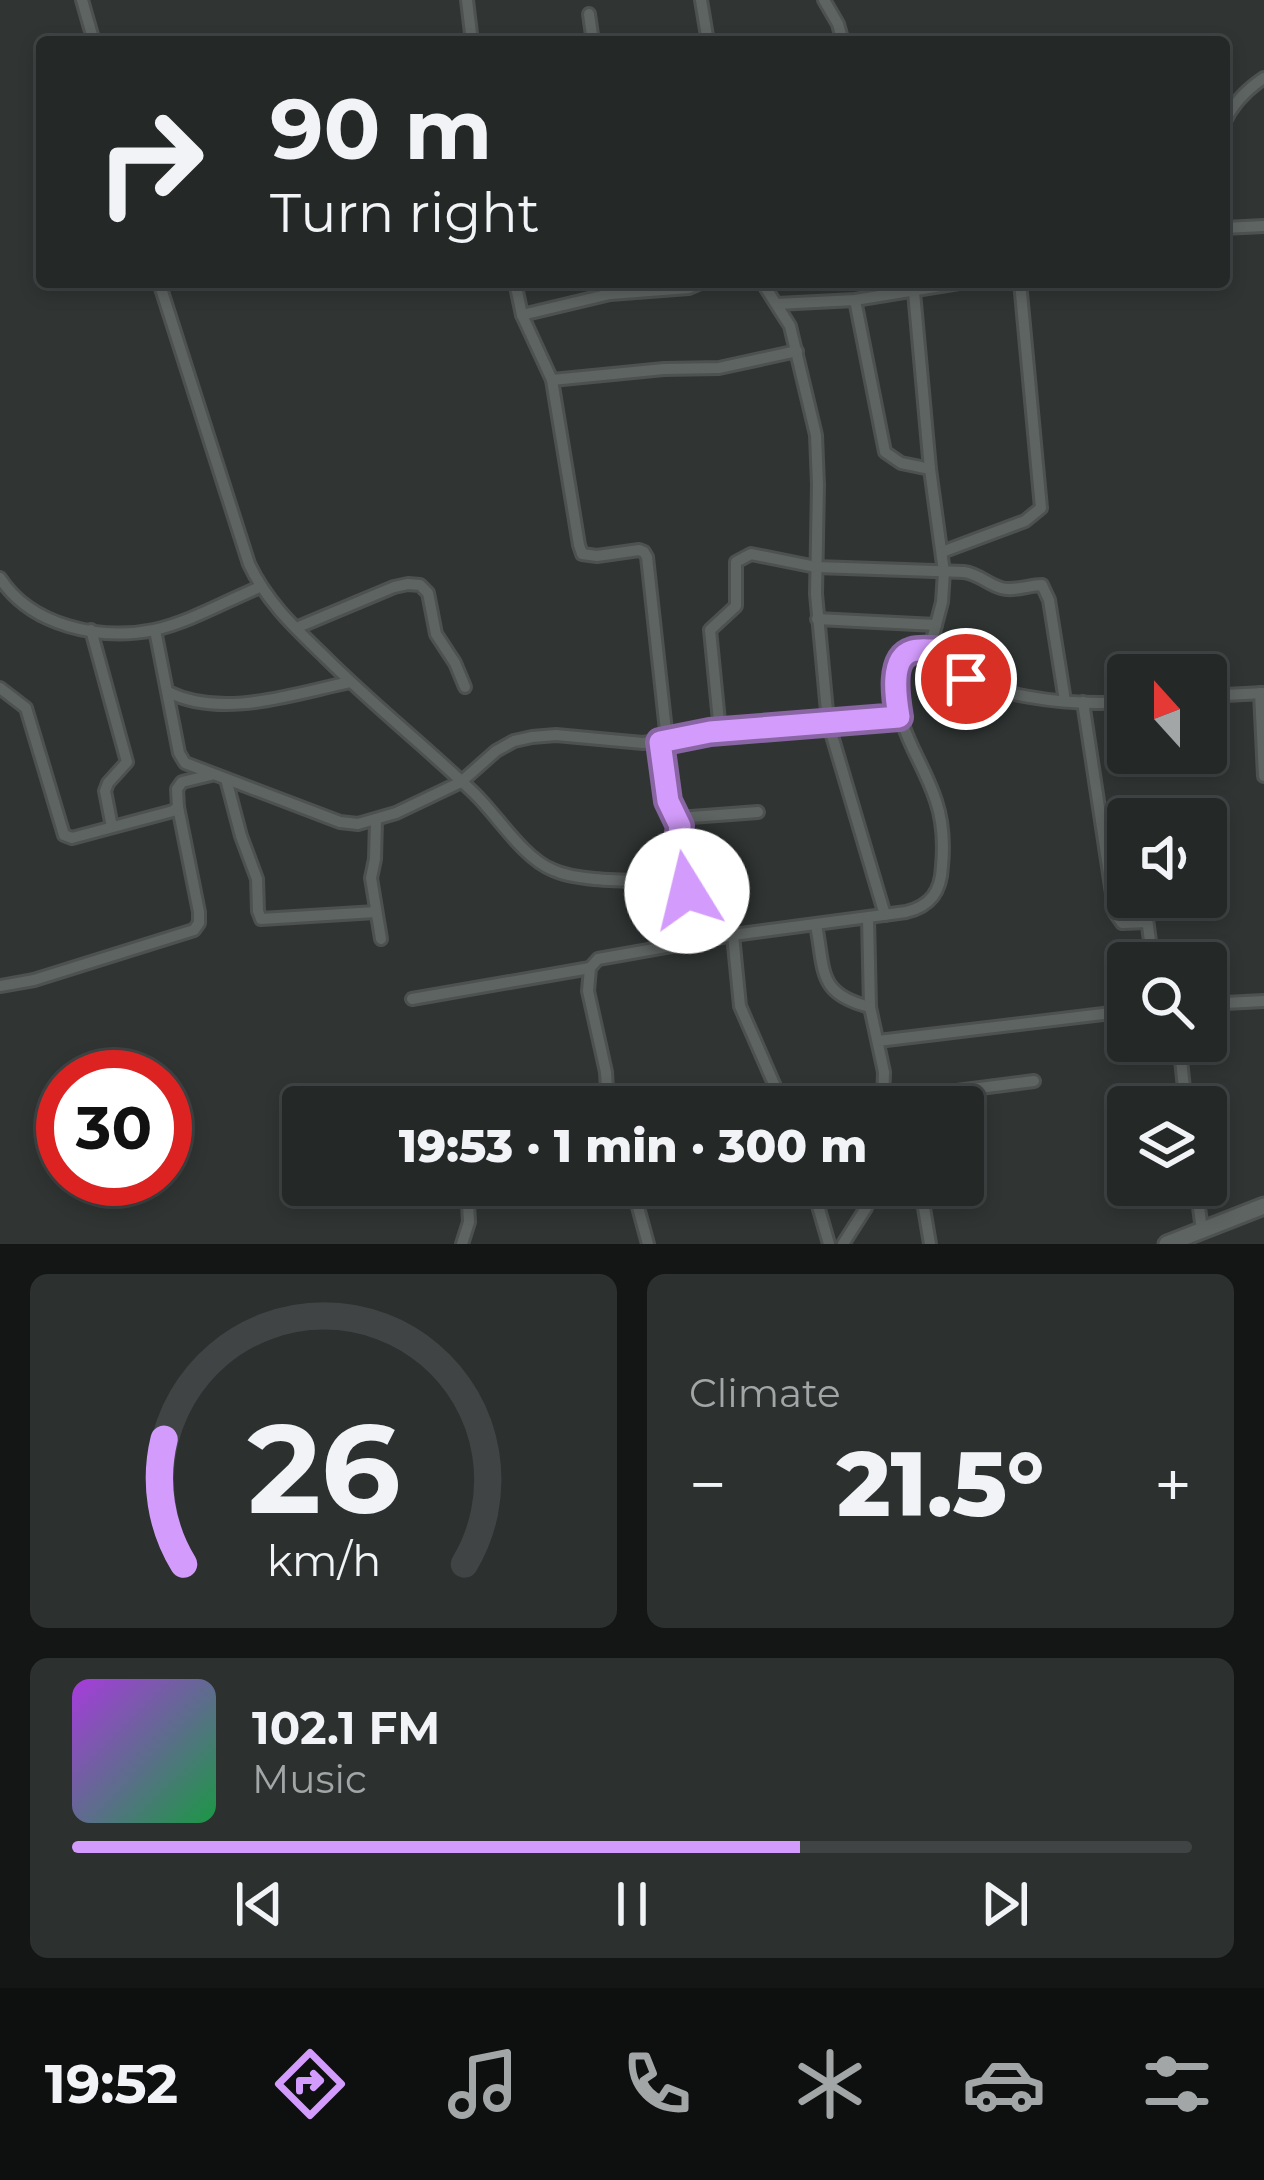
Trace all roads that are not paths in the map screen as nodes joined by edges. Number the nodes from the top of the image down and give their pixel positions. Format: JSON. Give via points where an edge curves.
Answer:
{"nodes":[{"id":1,"x":82,"y":0,"type":"edge"},
{"id":2,"x":467,"y":0,"type":"edge"},
{"id":3,"x":701,"y":0,"type":"edge"},
{"id":4,"x":824,"y":0,"type":"edge"},
{"id":5,"x":589,"y":14,"type":"dead end"},
{"id":6,"x":92,"y":36,"type":"edge"},
{"id":7,"x":471,"y":36,"type":"edge"},
{"id":8,"x":592,"y":36,"type":"edge"},
{"id":9,"x":707,"y":36,"type":"edge"},
{"id":10,"x":841,"y":36,"type":"edge"},
{"id":11,"x":1264,"y":78,"type":"edge"},
{"id":12,"x":1230,"y":110,"type":"edge"},
{"id":13,"x":1264,"y":226,"type":"edge"},
{"id":14,"x":1230,"y":228,"type":"edge"},
{"id":15,"x":161,"y":288,"type":"edge"},
{"id":16,"x":516,"y":288,"type":"edge"},
{"id":17,"x":609,"y":288,"type":"edge"},
{"id":18,"x":689,"y":288,"type":"edge"},
{"id":19,"x":766,"y":288,"type":"edge"},
{"id":20,"x":928,"y":288,"type":"edge"},
{"id":21,"x":1021,"y":288,"type":"edge"},
{"id":22,"x":883,"y":289,"type":"edge"},
{"id":23,"x":914,"y":292,"type":"junction"},
{"id":24,"x":855,"y":300,"type":"junction"},
{"id":25,"x":777,"y":304,"type":"junction"},
{"id":26,"x":522,"y":315,"type":"junction"},
{"id":27,"x":797,"y":351,"type":"junction"},
{"id":28,"x":552,"y":380,"type":"junction"},
{"id":29,"x":930,"y":469,"type":"junction"},
{"id":30,"x":942,"y":552,"type":"junction"},
{"id":31,"x":816,"y":567,"type":"junction"},
{"id":32,"x":944,"y":572,"type":"junction"},
{"id":33,"x":2,"y":585,"type":"edge"},
{"id":34,"x":260,"y":587,"type":"junction"},
{"id":35,"x":817,"y":619,"type":"junction"},
{"id":36,"x":936,"y":626,"type":"junction"},
{"id":37,"x":296,"y":628,"type":"junction"},
{"id":38,"x":155,"y":629,"type":"junction"},
{"id":39,"x":91,"y":630,"type":"junction"},
{"id":40,"x":933,"y":650,"type":"junction"},
{"id":41,"x":350,"y":682,"type":"junction"},
{"id":42,"x":0,"y":688,"type":"edge"},
{"id":43,"x":465,"y":688,"type":"dead end"},
{"id":44,"x":167,"y":692,"type":"junction"},
{"id":45,"x":1262,"y":693,"type":"edge"},
{"id":46,"x":1227,"y":695,"type":"edge"},
{"id":47,"x":1065,"y":701,"type":"junction"},
{"id":48,"x":1107,"y":702,"type":"edge"},
{"id":49,"x":1083,"y":703,"type":"junction"},
{"id":50,"x":899,"y":717,"type":"junction"},
{"id":51,"x":828,"y":722,"type":"junction"},
{"id":52,"x":720,"y":731,"type":"junction"},
{"id":53,"x":663,"y":741,"type":"junction"},
{"id":54,"x":1264,"y":776,"type":"edge"},
{"id":55,"x":220,"y":777,"type":"junction"},
{"id":56,"x":461,"y":782,"type":"junction"},
{"id":57,"x":178,"y":807,"type":"junction"},
{"id":58,"x":758,"y":812,"type":"dead end"},
{"id":59,"x":678,"y":818,"type":"junction"},
{"id":60,"x":376,"y":821,"type":"junction"},
{"id":61,"x":112,"y":827,"type":"junction"},
{"id":62,"x":672,"y":882,"type":"junction"},
{"id":63,"x":376,"y":912,"type":"junction"},
{"id":64,"x":885,"y":915,"type":"junction"},
{"id":65,"x":868,"y":918,"type":"junction"},
{"id":66,"x":1147,"y":918,"type":"edge"},
{"id":67,"x":1148,"y":922,"type":"junction"},
{"id":68,"x":816,"y":925,"type":"junction"},
{"id":69,"x":733,"y":935,"type":"junction"},
{"id":70,"x":380,"y":939,"type":"dead end"},
{"id":71,"x":694,"y":942,"type":"junction"},
{"id":72,"x":1150,"y":942,"type":"edge"},
{"id":73,"x":590,"y":968,"type":"junction"},
{"id":74,"x":0,"y":986,"type":"edge"},
{"id":75,"x":412,"y":998,"type":"dead end"},
{"id":76,"x":1264,"y":1001,"type":"edge"},
{"id":77,"x":1227,"y":1003,"type":"edge"},
{"id":78,"x":869,"y":1007,"type":"junction"},
{"id":79,"x":1107,"y":1013,"type":"edge"},
{"id":80,"x":878,"y":1041,"type":"junction"},
{"id":81,"x":1034,"y":1081,"type":"dead end"},
{"id":82,"x":607,"y":1086,"type":"edge"},
{"id":83,"x":775,"y":1086,"type":"edge"},
{"id":84,"x":884,"y":1086,"type":"edge"},
{"id":85,"x":984,"y":1089,"type":"edge"},
{"id":86,"x":468,"y":1206,"type":"edge"},
{"id":87,"x":638,"y":1206,"type":"edge"},
{"id":88,"x":818,"y":1206,"type":"edge"},
{"id":89,"x":864,"y":1206,"type":"edge"},
{"id":90,"x":924,"y":1206,"type":"edge"},
{"id":91,"x":1199,"y":1206,"type":"edge"},
{"id":92,"x":1264,"y":1206,"type":"edge"},
{"id":93,"x":1202,"y":1230,"type":"junction"},
{"id":94,"x":462,"y":1244,"type":"edge"},
{"id":95,"x":648,"y":1244,"type":"edge"},
{"id":96,"x":829,"y":1244,"type":"edge"},
{"id":97,"x":843,"y":1244,"type":"edge"},
{"id":98,"x":930,"y":1244,"type":"edge"},
{"id":99,"x":1167,"y":1244,"type":"edge"}],
"edges":[{"from":1,"to":6,"type":"street"},
{"from":2,"to":7,"type":"street"},
{"from":3,"to":9,"type":"street"},
{"from":4,"to":10,"type":"street"},
{"from":5,"to":8,"type":"street"},
{"from":11,"to":12,"type":"street"},
{"from":13,"to":14,"type":"street"},
{"from":15,"to":34,"type":"street"},
{"from":16,"to":26,"type":"street"},
{"from":17,"to":18,"type":"street"},
{"from":17,"to":26,"type":"street"},
{"from":19,"to":25,"type":"street"},
{"from":20,"to":23,"type":"street"},
{"from":21,"to":30,"type":"street","via":[[1041,508]]},
{"from":22,"to":23,"type":"street"},
{"from":22,"to":24,"type":"street"},
{"from":23,"to":29,"type":"street"},
{"from":24,"to":25,"type":"street"},
{"from":24,"to":29,"type":"street","via":[[885,452]]},
{"from":25,"to":27,"type":"street"},
{"from":26,"to":28,"type":"street"},
{"from":27,"to":28,"type":"street","via":[[718,368]]},
{"from":27,"to":31,"type":"street","via":[[817,447]]},
{"from":28,"to":53,"type":"street","via":[[583,554],[639,550],[647,557]]},
{"from":29,"to":30,"type":"street"},
{"from":30,"to":32,"type":"street"},
{"from":31,"to":32,"type":"street"},
{"from":31,"to":35,"type":"street"},
{"from":31,"to":52,"type":"street","via":[[751,554],[736,562],[736,606],[710,630]]},
{"from":32,"to":36,"type":"street"},
{"from":32,"to":47,"type":"street","via":[[974,574],[1000,588],[1042,585]]},
{"from":33,"to":39,"type":"street","via":[[39,616]]},
{"from":34,"to":37,"type":"street"},
{"from":34,"to":38,"type":"street"},
{"from":35,"to":36,"type":"street"},
{"from":35,"to":51,"type":"street"},
{"from":36,"to":40,"type":"street"},
{"from":37,"to":41,"type":"street"},
{"from":37,"to":43,"type":"street","via":[[394,587],[420,585]]},
{"from":38,"to":39,"type":"street"},
{"from":38,"to":44,"type":"street"},
{"from":39,"to":61,"type":"street","via":[[127,762],[105,791]]},
{"from":40,"to":47,"type":"street","via":[[966,679]]},
{"from":40,"to":50,"type":"street","via":[[912,651],[900,663]]},
{"from":41,"to":44,"type":"street","via":[[225,704]]},
{"from":41,"to":56,"type":"street"},
{"from":42,"to":61,"type":"street","via":[[26,708],[64,835]]},
{"from":44,"to":55,"type":"street","via":[[185,763]]},
{"from":45,"to":46,"type":"street"},
{"from":45,"to":54,"type":"street"},
{"from":47,"to":49,"type":"street"},
{"from":48,"to":49,"type":"street"},
{"from":49,"to":67,"type":"street","via":[[1115,913],[1122,923]]},
{"from":50,"to":51,"type":"street"},
{"from":50,"to":64,"type":"street","via":[[938,807],[942,872],[931,901]]},
{"from":51,"to":52,"type":"street"},
{"from":51,"to":64,"type":"street"},
{"from":52,"to":53,"type":"street"},
{"from":53,"to":56,"type":"street","via":[[532,737],[496,752]]},
{"from":53,"to":59,"type":"street","via":[[668,801]]},
{"from":55,"to":57,"type":"street","via":[[182,782]]},
{"from":55,"to":60,"type":"street","via":[[340,822]]},
{"from":55,"to":63,"type":"street","via":[[257,879],[261,919]]},
{"from":56,"to":60,"type":"street"},
{"from":56,"to":62,"type":"street","via":[[548,868]]},
{"from":57,"to":61,"type":"street"},
{"from":57,"to":74,"type":"street","via":[[199,912],[194,930]]},
{"from":58,"to":59,"type":"street"},
{"from":59,"to":62,"type":"street"},
{"from":60,"to":63,"type":"street"},
{"from":62,"to":71,"type":"street","via":[[687,891]]},
{"from":63,"to":70,"type":"street"},
{"from":64,"to":65,"type":"street"},
{"from":65,"to":68,"type":"street"},
{"from":65,"to":78,"type":"street"},
{"from":66,"to":67,"type":"street"},
{"from":67,"to":72,"type":"street"},
{"from":68,"to":69,"type":"street"},
{"from":68,"to":78,"type":"street","via":[[834,993]]},
{"from":69,"to":71,"type":"street"},
{"from":69,"to":83,"type":"street","via":[[740,1006]]},
{"from":71,"to":73,"type":"street","via":[[598,959]]},
{"from":73,"to":75,"type":"street"},
{"from":73,"to":82,"type":"street"},
{"from":76,"to":77,"type":"street"},
{"from":78,"to":80,"type":"street"},
{"from":79,"to":80,"type":"street"},
{"from":80,"to":84,"type":"street"},
{"from":81,"to":85,"type":"street"},
{"from":86,"to":94,"type":"street"},
{"from":87,"to":95,"type":"street"},
{"from":88,"to":96,"type":"street"},
{"from":89,"to":97,"type":"street"},
{"from":90,"to":98,"type":"street"},
{"from":91,"to":93,"type":"street"},
{"from":92,"to":93,"type":"street"},
{"from":93,"to":99,"type":"street"}]}
